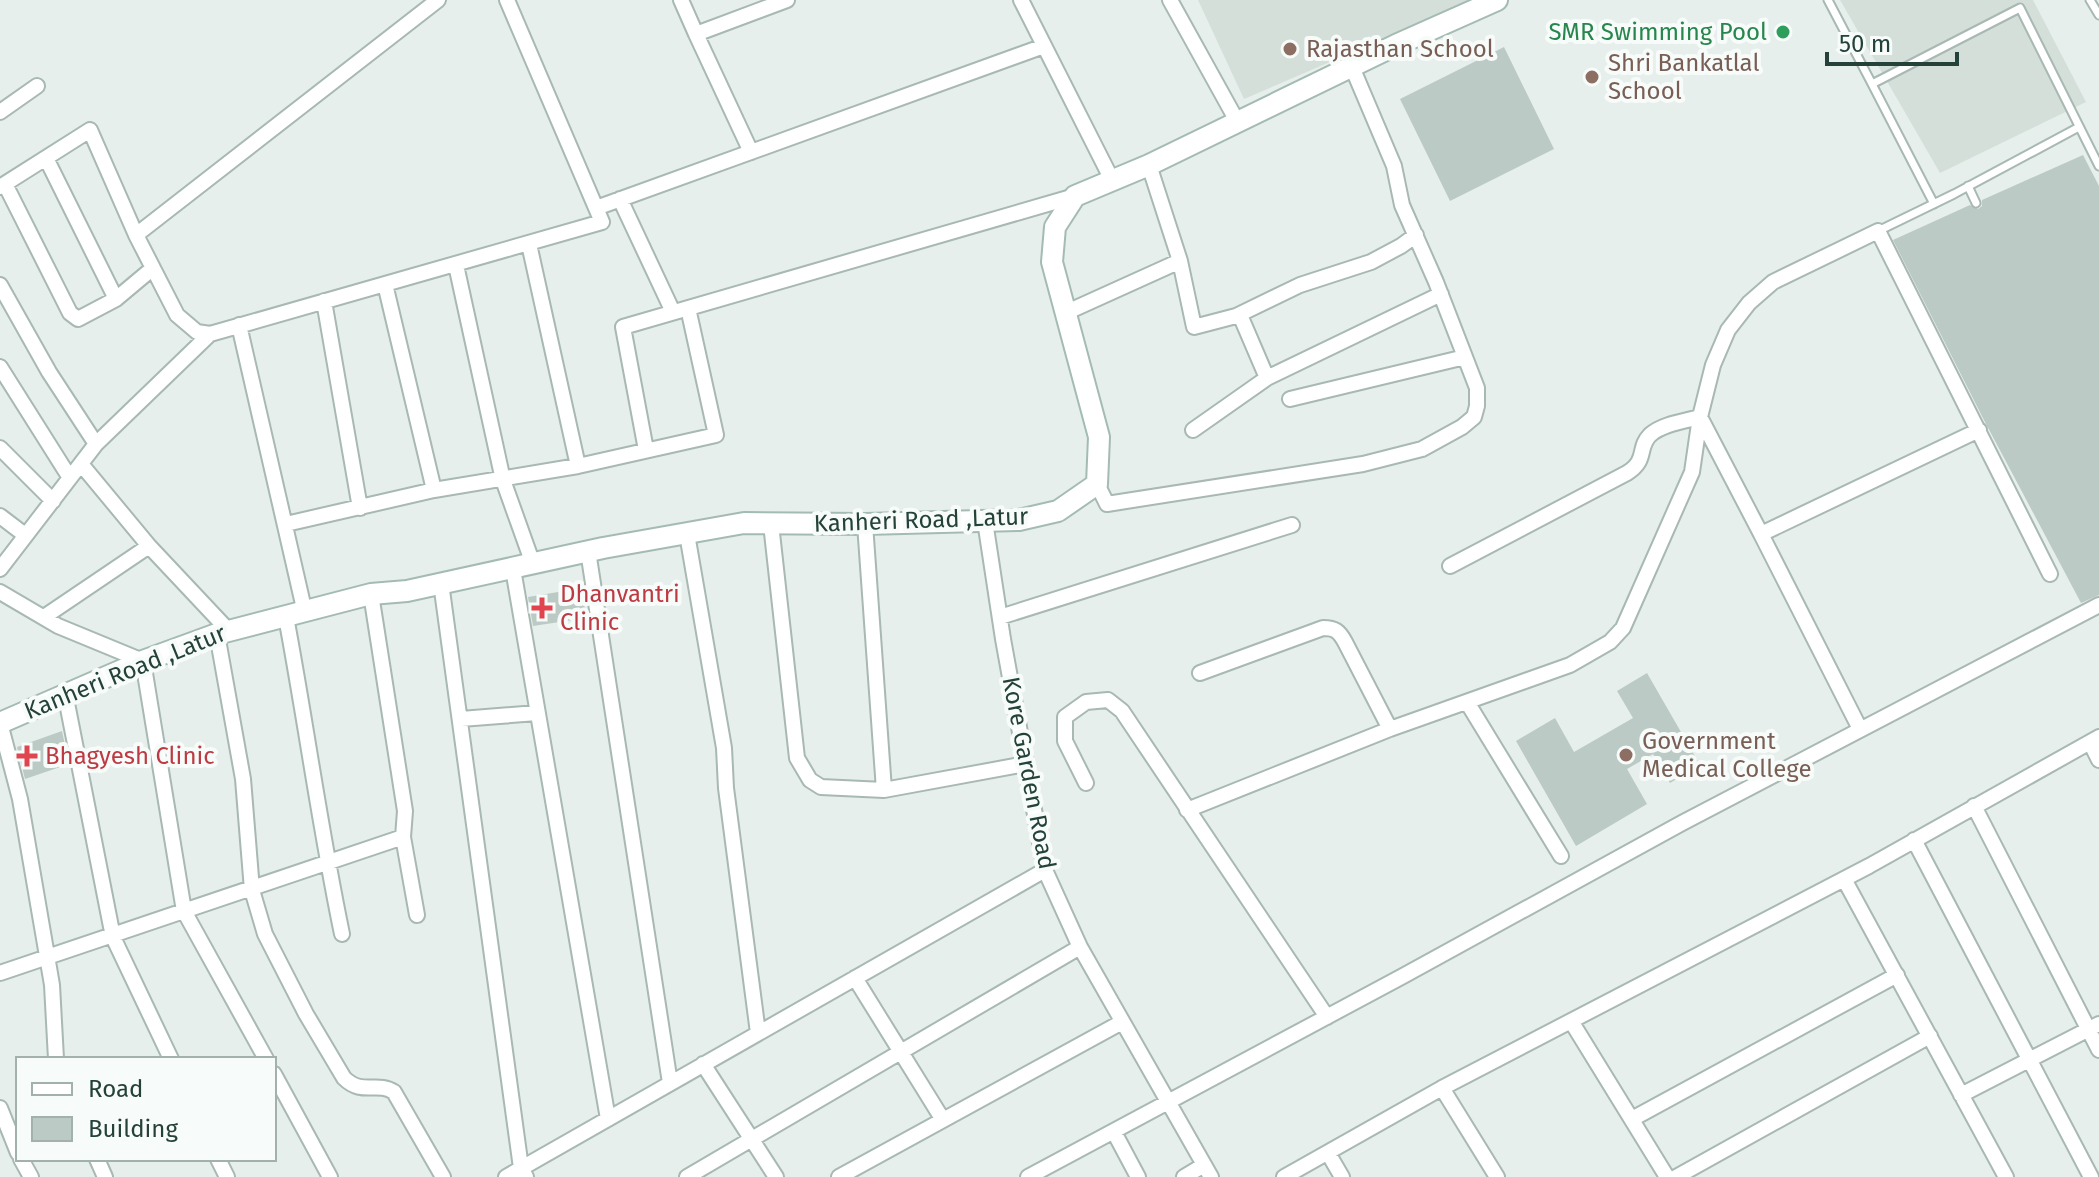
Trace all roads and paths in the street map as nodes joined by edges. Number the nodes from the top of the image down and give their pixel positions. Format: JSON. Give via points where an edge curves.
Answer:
{"nodes":[{"id":1,"x":438,"y":0,"type":"edge"},
{"id":2,"x":507,"y":0,"type":"edge"},
{"id":3,"x":681,"y":0,"type":"edge"},
{"id":4,"x":787,"y":0,"type":"edge"},
{"id":5,"x":1021,"y":0,"type":"edge"},
{"id":6,"x":1170,"y":0,"type":"edge"},
{"id":7,"x":1497,"y":0,"type":"edge"},
{"id":8,"x":1828,"y":0,"type":"edge"},
{"id":9,"x":2090,"y":0,"type":"edge"},
{"id":10,"x":2099,"y":15,"type":"edge"},
{"id":11,"x":696,"y":34,"type":"junction"},
{"id":12,"x":1044,"y":46,"type":"junction"},
{"id":13,"x":1352,"y":67,"type":"junction"},
{"id":14,"x":1872,"y":84,"type":"junction"},
{"id":15,"x":37,"y":86,"type":"dead end"},
{"id":16,"x":0,"y":112,"type":"edge"},
{"id":17,"x":1237,"y":121,"type":"junction"},
{"id":18,"x":2079,"y":127,"type":"junction"},
{"id":19,"x":751,"y":152,"type":"junction"},
{"id":20,"x":46,"y":158,"type":"junction"},
{"id":21,"x":1149,"y":165,"type":"junction"},
{"id":22,"x":2099,"y":166,"type":"edge"},
{"id":23,"x":1112,"y":180,"type":"junction"},
{"id":24,"x":2,"y":186,"type":"edge"},
{"id":25,"x":1968,"y":186,"type":"junction"},
{"id":26,"x":1075,"y":196,"type":"junction"},
{"id":27,"x":620,"y":199,"type":"junction"},
{"id":28,"x":1976,"y":203,"type":"dead end"},
{"id":29,"x":1934,"y":204,"type":"junction"},
{"id":30,"x":596,"y":208,"type":"junction"},
{"id":31,"x":1878,"y":231,"type":"junction"},
{"id":32,"x":136,"y":235,"type":"junction"},
{"id":33,"x":1416,"y":235,"type":"junction"},
{"id":34,"x":529,"y":244,"type":"junction"},
{"id":35,"x":1180,"y":261,"type":"junction"},
{"id":36,"x":456,"y":265,"type":"junction"},
{"id":37,"x":153,"y":268,"type":"junction"},
{"id":38,"x":385,"y":284,"type":"junction"},
{"id":39,"x":0,"y":285,"type":"edge"},
{"id":40,"x":1441,"y":294,"type":"junction"},
{"id":41,"x":116,"y":299,"type":"junction"},
{"id":42,"x":324,"y":301,"type":"junction"},
{"id":43,"x":680,"y":310,"type":"junction"},
{"id":44,"x":1065,"y":313,"type":"junction"},
{"id":45,"x":1240,"y":315,"type":"junction"},
{"id":46,"x":239,"y":325,"type":"junction"},
{"id":47,"x":210,"y":334,"type":"junction"},
{"id":48,"x":1465,"y":357,"type":"junction"},
{"id":49,"x":0,"y":367,"type":"edge"},
{"id":50,"x":1267,"y":378,"type":"junction"},
{"id":51,"x":1290,"y":399,"type":"dead end"},
{"id":52,"x":1700,"y":417,"type":"junction"},
{"id":53,"x":1983,"y":428,"type":"junction"},
{"id":54,"x":1193,"y":430,"type":"dead end"},
{"id":55,"x":96,"y":444,"type":"junction"},
{"id":56,"x":646,"y":450,"type":"junction"},
{"id":57,"x":1,"y":451,"type":"edge"},
{"id":58,"x":81,"y":464,"type":"junction"},
{"id":59,"x":578,"y":466,"type":"junction"},
{"id":60,"x":70,"y":478,"type":"junction"},
{"id":61,"x":503,"y":480,"type":"junction"},
{"id":62,"x":1097,"y":484,"type":"junction"},
{"id":63,"x":434,"y":490,"type":"junction"},
{"id":64,"x":53,"y":501,"type":"junction"},
{"id":65,"x":360,"y":508,"type":"junction"},
{"id":66,"x":0,"y":516,"type":"edge"},
{"id":67,"x":985,"y":521,"type":"junction"},
{"id":68,"x":286,"y":524,"type":"junction"},
{"id":69,"x":771,"y":524,"type":"junction"},
{"id":70,"x":865,"y":524,"type":"junction"},
{"id":71,"x":1292,"y":525,"type":"dead end"},
{"id":72,"x":687,"y":534,"type":"junction"},
{"id":73,"x":1761,"y":534,"type":"junction"},
{"id":74,"x":25,"y":535,"type":"junction"},
{"id":75,"x":149,"y":546,"type":"junction"},
{"id":76,"x":588,"y":551,"type":"junction"},
{"id":77,"x":2,"y":560,"type":"edge"},
{"id":78,"x":1450,"y":566,"type":"dead end"},
{"id":79,"x":523,"y":567,"type":"junction"},
{"id":80,"x":2050,"y":574,"type":"dead end"},
{"id":81,"x":441,"y":583,"type":"junction"},
{"id":82,"x":0,"y":592,"type":"edge"},
{"id":83,"x":371,"y":594,"type":"junction"},
{"id":84,"x":2099,"y":605,"type":"edge"},
{"id":85,"x":296,"y":615,"type":"junction"},
{"id":86,"x":44,"y":617,"type":"junction"},
{"id":87,"x":1000,"y":617,"type":"junction"},
{"id":88,"x":223,"y":632,"type":"junction"},
{"id":89,"x":143,"y":661,"type":"junction"},
{"id":90,"x":1200,"y":673,"type":"dead end"},
{"id":91,"x":65,"y":693,"type":"junction"},
{"id":92,"x":1467,"y":702,"type":"junction"},
{"id":93,"x":537,"y":713,"type":"junction"},
{"id":94,"x":461,"y":719,"type":"junction"},
{"id":95,"x":0,"y":723,"type":"edge"},
{"id":96,"x":1390,"y":729,"type":"junction"},
{"id":97,"x":1860,"y":729,"type":"junction"},
{"id":98,"x":2094,"y":740,"type":"edge"},
{"id":99,"x":2099,"y":760,"type":"edge"},
{"id":100,"x":1026,"y":764,"type":"junction"},
{"id":101,"x":1086,"y":783,"type":"dead end"},
{"id":102,"x":884,"y":790,"type":"junction"},
{"id":103,"x":1974,"y":806,"type":"junction"},
{"id":104,"x":1187,"y":810,"type":"junction"},
{"id":105,"x":403,"y":837,"type":"junction"},
{"id":106,"x":1914,"y":840,"type":"junction"},
{"id":107,"x":1561,"y":856,"type":"dead end"},
{"id":108,"x":327,"y":863,"type":"junction"},
{"id":109,"x":1045,"y":870,"type":"junction"},
{"id":110,"x":1844,"y":879,"type":"junction"},
{"id":111,"x":252,"y":890,"type":"junction"},
{"id":112,"x":184,"y":911,"type":"junction"},
{"id":113,"x":417,"y":915,"type":"dead end"},
{"id":114,"x":342,"y":934,"type":"dead end"},
{"id":115,"x":113,"y":937,"type":"junction"},
{"id":116,"x":1080,"y":947,"type":"junction"},
{"id":117,"x":0,"y":957,"type":"edge"},
{"id":118,"x":46,"y":957,"type":"junction"},
{"id":119,"x":3,"y":972,"type":"edge"},
{"id":120,"x":1897,"y":975,"type":"junction"},
{"id":121,"x":855,"y":978,"type":"junction"},
{"id":122,"x":1327,"y":1017,"type":"junction"},
{"id":123,"x":1571,"y":1021,"type":"junction"},
{"id":124,"x":1122,"y":1022,"type":"junction"},
{"id":125,"x":2094,"y":1027,"type":"edge"},
{"id":126,"x":758,"y":1033,"type":"junction"},
{"id":127,"x":1930,"y":1036,"type":"junction"},
{"id":128,"x":901,"y":1050,"type":"junction"},
{"id":129,"x":2099,"y":1050,"type":"edge"},
{"id":130,"x":56,"y":1057,"type":"edge"},
{"id":131,"x":170,"y":1057,"type":"edge"},
{"id":132,"x":265,"y":1057,"type":"edge"},
{"id":133,"x":2029,"y":1060,"type":"junction"},
{"id":134,"x":703,"y":1064,"type":"junction"},
{"id":135,"x":276,"y":1078,"type":"edge"},
{"id":136,"x":670,"y":1083,"type":"junction"},
{"id":137,"x":1442,"y":1088,"type":"junction"},
{"id":138,"x":1961,"y":1095,"type":"junction"},
{"id":139,"x":1167,"y":1104,"type":"junction"},
{"id":140,"x":0,"y":1108,"type":"edge"},
{"id":141,"x":608,"y":1119,"type":"junction"},
{"id":142,"x":1632,"y":1119,"type":"junction"},
{"id":143,"x":943,"y":1120,"type":"junction"},
{"id":144,"x":1114,"y":1132,"type":"junction"},
{"id":145,"x":751,"y":1138,"type":"junction"},
{"id":146,"x":16,"y":1148,"type":"edge"},
{"id":147,"x":1328,"y":1153,"type":"junction"},
{"id":148,"x":1207,"y":1171,"type":"edge"},
{"id":149,"x":523,"y":1172,"type":"edge"},
{"id":150,"x":330,"y":1177,"type":"edge"},
{"id":151,"x":443,"y":1177,"type":"edge"},
{"id":152,"x":506,"y":1177,"type":"edge"},
{"id":153,"x":687,"y":1177,"type":"edge"},
{"id":154,"x":776,"y":1177,"type":"edge"},
{"id":155,"x":839,"y":1177,"type":"edge"},
{"id":156,"x":1028,"y":1177,"type":"edge"},
{"id":157,"x":1138,"y":1177,"type":"edge"},
{"id":158,"x":1184,"y":1177,"type":"edge"},
{"id":159,"x":1284,"y":1177,"type":"edge"},
{"id":160,"x":1342,"y":1177,"type":"edge"},
{"id":161,"x":1497,"y":1177,"type":"edge"},
{"id":162,"x":1667,"y":1177,"type":"edge"},
{"id":163,"x":1676,"y":1177,"type":"edge"},
{"id":164,"x":2006,"y":1177,"type":"edge"},
{"id":165,"x":2091,"y":1177,"type":"edge"}],
"edges":[{"from":1,"to":32,"type":"street"},
{"from":2,"to":30,"type":"street"},
{"from":3,"to":11,"type":"street"},
{"from":4,"to":11,"type":"street"},
{"from":5,"to":12,"type":"street"},
{"from":6,"to":17,"type":"street"},
{"from":7,"to":13,"type":"street"},
{"from":8,"to":14,"type":"lane"},
{"from":9,"to":10,"type":"lane"},
{"from":11,"to":19,"type":"street"},
{"from":12,"to":19,"type":"street"},
{"from":12,"to":23,"type":"street"},
{"from":13,"to":17,"type":"street"},
{"from":13,"to":33,"type":"street","via":[[1394,166],[1402,205]]},
{"from":14,"to":18,"type":"lane","via":[[2020,8]]},
{"from":14,"to":29,"type":"lane"},
{"from":15,"to":16,"type":"street"},
{"from":17,"to":21,"type":"street"},
{"from":18,"to":22,"type":"lane"},
{"from":18,"to":25,"type":"lane"},
{"from":19,"to":27,"type":"street"},
{"from":20,"to":24,"type":"street"},
{"from":20,"to":32,"type":"street","via":[[90,130]]},
{"from":20,"to":41,"type":"street"},
{"from":21,"to":23,"type":"street"},
{"from":21,"to":35,"type":"street"},
{"from":23,"to":26,"type":"street"},
{"from":24,"to":41,"type":"street","via":[[74,316],[83,317]]},
{"from":25,"to":28,"type":"lane"},
{"from":25,"to":29,"type":"lane"},
{"from":26,"to":43,"type":"street"},
{"from":26,"to":44,"type":"street","via":[[1055,227],[1052,262]]},
{"from":27,"to":30,"type":"street"},
{"from":27,"to":43,"type":"street"},
{"from":29,"to":31,"type":"lane"},
{"from":30,"to":34,"type":"street","via":[[602,222]]},
{"from":31,"to":52,"type":"street","via":[[1773,282],[1749,303],[1728,330]]},
{"from":31,"to":53,"type":"street"},
{"from":32,"to":37,"type":"street"},
{"from":33,"to":40,"type":"street"},
{"from":33,"to":45,"type":"street","via":[[1371,262],[1300,285]]},
{"from":34,"to":36,"type":"street"},
{"from":34,"to":59,"type":"street"},
{"from":35,"to":44,"type":"street"},
{"from":35,"to":45,"type":"street","via":[[1194,327]]},
{"from":36,"to":38,"type":"street"},
{"from":36,"to":61,"type":"street"},
{"from":37,"to":41,"type":"street"},
{"from":37,"to":47,"type":"street","via":[[177,315],[197,332]]},
{"from":38,"to":42,"type":"street"},
{"from":38,"to":63,"type":"street"},
{"from":39,"to":55,"type":"street"},
{"from":40,"to":48,"type":"street"},
{"from":40,"to":50,"type":"street"},
{"from":42,"to":46,"type":"street"},
{"from":42,"to":65,"type":"street"},
{"from":43,"to":56,"type":"street","via":[[623,327]]},
{"from":43,"to":56,"type":"street","via":[[716,435]]},
{"from":44,"to":62,"type":"street","via":[[1099,437]]},
{"from":45,"to":50,"type":"street"},
{"from":46,"to":47,"type":"street"},
{"from":46,"to":68,"type":"street"},
{"from":47,"to":55,"type":"street"},
{"from":48,"to":51,"type":"street"},
{"from":48,"to":62,"type":"street","via":[[1477,388],[1474,417],[1422,449],[1363,464],[1107,504]]},
{"from":49,"to":60,"type":"street"},
{"from":50,"to":54,"type":"street"},
{"from":52,"to":73,"type":"street"},
{"from":52,"to":78,"type":"street","via":[[1650,435],[1638,466],[1627,473]]},
{"from":52,"to":92,"type":"street","via":[[1692,472],[1623,628],[1580,660]]},
{"from":53,"to":73,"type":"street"},
{"from":53,"to":80,"type":"street"},
{"from":55,"to":58,"type":"street"},
{"from":56,"to":59,"type":"street"},
{"from":57,"to":64,"type":"street"},
{"from":58,"to":60,"type":"street"},
{"from":58,"to":75,"type":"street"},
{"from":59,"to":61,"type":"street"},
{"from":60,"to":64,"type":"street"},
{"from":61,"to":63,"type":"street"},
{"from":61,"to":79,"type":"street"},
{"from":62,"to":67,"type":"street","name":"Kanheri Road ,Latur","via":[[1058,511]]},
{"from":63,"to":65,"type":"street"},
{"from":64,"to":74,"type":"street"},
{"from":65,"to":68,"type":"street"},
{"from":66,"to":74,"type":"street"},
{"from":67,"to":70,"type":"street","name":"Kanheri Road ,Latur"},
{"from":67,"to":87,"type":"street","name":"Kore Garden Road"},
{"from":68,"to":85,"type":"street"},
{"from":69,"to":70,"type":"street","name":"Kanheri Road ,Latur"},
{"from":69,"to":72,"type":"street","name":"Kanheri Road ,Latur","via":[[744,523]]},
{"from":69,"to":102,"type":"street","via":[[797,758],[810,780],[821,787]]},
{"from":70,"to":102,"type":"street"},
{"from":71,"to":87,"type":"street"},
{"from":72,"to":76,"type":"street","name":"Kanheri Road ,Latur"},
{"from":72,"to":126,"type":"street","via":[[724,748]]},
{"from":73,"to":97,"type":"street"},
{"from":74,"to":77,"type":"street"},
{"from":75,"to":86,"type":"street"},
{"from":75,"to":88,"type":"street"},
{"from":76,"to":79,"type":"street","name":"Kanheri Road ,Latur"},
{"from":76,"to":136,"type":"street"},
{"from":79,"to":81,"type":"street","name":"Kanheri Road ,Latur"},
{"from":79,"to":93,"type":"street"},
{"from":81,"to":83,"type":"street","name":"Kanheri Road ,Latur"},
{"from":81,"to":94,"type":"street"},
{"from":82,"to":86,"type":"street"},
{"from":83,"to":85,"type":"street","name":"Kanheri Road ,Latur"},
{"from":83,"to":105,"type":"street","via":[[405,811]]},
{"from":84,"to":97,"type":"street"},
{"from":85,"to":88,"type":"street","name":"Kanheri Road ,Latur"},
{"from":85,"to":108,"type":"street"},
{"from":86,"to":89,"type":"street"},
{"from":87,"to":100,"type":"street","name":"Kore Garden Road"},
{"from":88,"to":89,"type":"street","name":"Kanheri Road ,Latur"},
{"from":88,"to":111,"type":"street"},
{"from":89,"to":91,"type":"street","name":"Kanheri Road ,Latur"},
{"from":89,"to":112,"type":"street"},
{"from":90,"to":96,"type":"street","via":[[1333,628]]},
{"from":91,"to":95,"type":"street","name":"Kanheri Road ,Latur"},
{"from":91,"to":115,"type":"street"},
{"from":92,"to":96,"type":"street"},
{"from":92,"to":107,"type":"street"},
{"from":93,"to":94,"type":"street"},
{"from":93,"to":141,"type":"street"},
{"from":94,"to":149,"type":"street"},
{"from":95,"to":118,"type":"street","via":[[20,799]]},
{"from":96,"to":104,"type":"street"},
{"from":97,"to":122,"type":"street"},
{"from":98,"to":99,"type":"street"},
{"from":98,"to":103,"type":"street"},
{"from":100,"to":102,"type":"street"},
{"from":100,"to":109,"type":"street","name":"Kore Garden Road"},
{"from":101,"to":104,"type":"street","via":[[1065,741],[1065,717],[1086,702],[1108,700],[1122,711]]},
{"from":103,"to":106,"type":"street"},
{"from":103,"to":125,"type":"street"},
{"from":104,"to":122,"type":"street"},
{"from":105,"to":108,"type":"street"},
{"from":105,"to":113,"type":"street"},
{"from":106,"to":110,"type":"street"},
{"from":106,"to":133,"type":"street"},
{"from":108,"to":111,"type":"street"},
{"from":108,"to":114,"type":"street"},
{"from":109,"to":116,"type":"street","name":"Kore Garden Road"},
{"from":109,"to":121,"type":"street"},
{"from":110,"to":120,"type":"street"},
{"from":110,"to":123,"type":"street"},
{"from":111,"to":112,"type":"street"},
{"from":111,"to":151,"type":"street","via":[[265,934],[344,1078],[361,1089],[394,1092]]},
{"from":112,"to":115,"type":"street"},
{"from":112,"to":132,"type":"street"},
{"from":115,"to":118,"type":"street"},
{"from":115,"to":131,"type":"street"},
{"from":116,"to":124,"type":"street","name":"Kore Garden Road"},
{"from":116,"to":128,"type":"street"},
{"from":117,"to":119,"type":"street"},
{"from":118,"to":119,"type":"street"},
{"from":118,"to":130,"type":"street"},
{"from":120,"to":127,"type":"street"},
{"from":120,"to":142,"type":"street"},
{"from":121,"to":126,"type":"street"},
{"from":121,"to":128,"type":"street"},
{"from":122,"to":139,"type":"street"},
{"from":123,"to":137,"type":"street"},
{"from":123,"to":142,"type":"street"},
{"from":124,"to":139,"type":"street","name":"Kore Garden Road"},
{"from":124,"to":143,"type":"street"},
{"from":125,"to":129,"type":"street"},
{"from":125,"to":133,"type":"street"},
{"from":126,"to":134,"type":"street"},
{"from":127,"to":138,"type":"street"},
{"from":127,"to":163,"type":"street"},
{"from":128,"to":143,"type":"street"},
{"from":128,"to":145,"type":"street"},
{"from":133,"to":138,"type":"street"},
{"from":133,"to":165,"type":"street"},
{"from":134,"to":136,"type":"street"},
{"from":134,"to":145,"type":"street"},
{"from":135,"to":150,"type":"street"},
{"from":136,"to":141,"type":"street"},
{"from":137,"to":147,"type":"street"},
{"from":137,"to":161,"type":"street"},
{"from":138,"to":164,"type":"street"},
{"from":139,"to":144,"type":"street"},
{"from":139,"to":148,"type":"street","name":"Kore Garden Road"},
{"from":140,"to":146,"type":"street"},
{"from":141,"to":149,"type":"street"},
{"from":142,"to":162,"type":"street"},
{"from":143,"to":155,"type":"street"},
{"from":144,"to":156,"type":"street"},
{"from":144,"to":157,"type":"street"},
{"from":145,"to":153,"type":"street"},
{"from":145,"to":154,"type":"street"},
{"from":147,"to":159,"type":"street"},
{"from":147,"to":160,"type":"street"},
{"from":148,"to":158,"type":"street"},
{"from":149,"to":152,"type":"street"}]}
